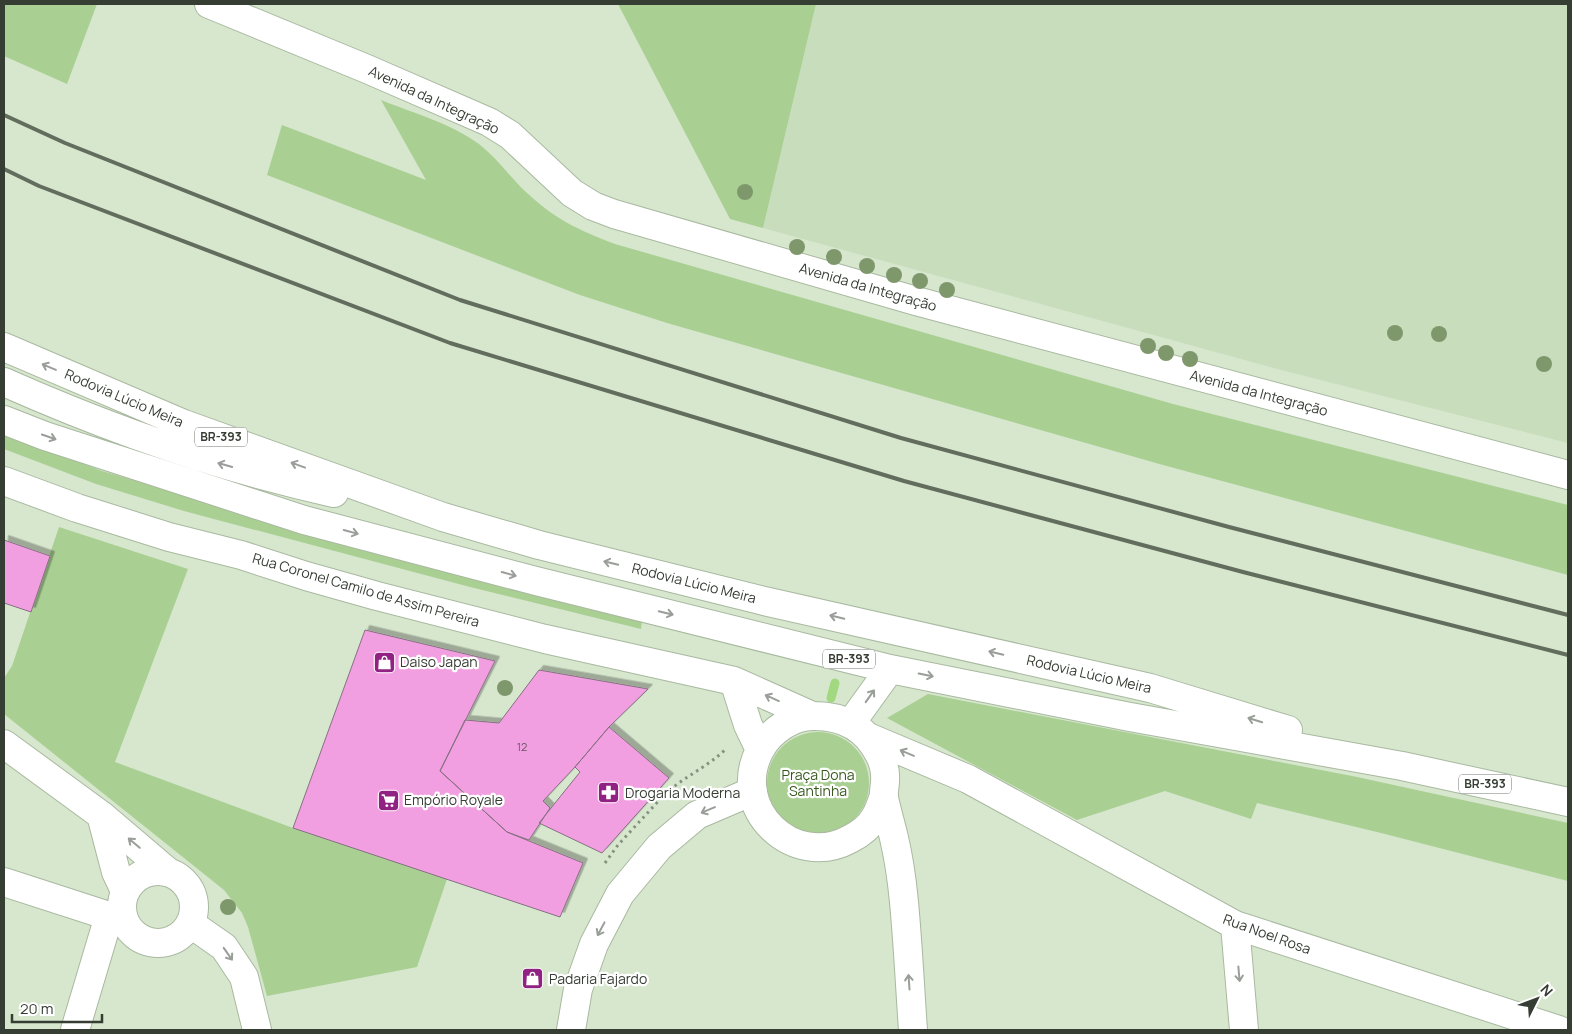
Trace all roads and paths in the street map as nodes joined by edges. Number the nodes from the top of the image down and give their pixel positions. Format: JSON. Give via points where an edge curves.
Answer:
{"nodes":[{"id":1,"x":209,"y":4,"type":"edge"},
{"id":2,"x":4,"y":347,"type":"edge"},
{"id":3,"x":4,"y":382,"type":"edge"},
{"id":4,"x":4,"y":420,"type":"edge"},
{"id":5,"x":1568,"y":475,"type":"edge"},
{"id":6,"x":4,"y":481,"type":"edge"},
{"id":7,"x":443,"y":517,"type":"junction"},
{"id":8,"x":890,"y":669,"type":"junction"},
{"id":9,"x":734,"y":681,"type":"junction"},
{"id":10,"x":810,"y":715,"type":"junction"},
{"id":11,"x":860,"y":730,"type":"junction"},
{"id":12,"x":4,"y":744,"type":"edge"},
{"id":13,"x":729,"y":746,"type":"dead end"},
{"id":14,"x":760,"y":750,"type":"junction"},
{"id":15,"x":1402,"y":766,"type":"junction"},
{"id":16,"x":968,"y":779,"type":"junction"},
{"id":17,"x":884,"y":786,"type":"junction"},
{"id":18,"x":753,"y":791,"type":"junction"},
{"id":19,"x":1568,"y":802,"type":"edge"},
{"id":20,"x":101,"y":815,"type":"junction"},
{"id":21,"x":604,"y":866,"type":"dead end"},
{"id":22,"x":168,"y":872,"type":"junction"},
{"id":23,"x":4,"y":882,"type":"edge"},
{"id":24,"x":118,"y":907,"type":"junction"},
{"id":25,"x":191,"y":924,"type":"junction"},
{"id":26,"x":1235,"y":925,"type":"junction"},
{"id":27,"x":75,"y":1030,"type":"edge"},
{"id":28,"x":256,"y":1030,"type":"edge"},
{"id":29,"x":571,"y":1030,"type":"edge"},
{"id":30,"x":913,"y":1030,"type":"edge"},
{"id":31,"x":1244,"y":1030,"type":"edge"},
{"id":32,"x":1559,"y":1030,"type":"edge"}],
"edges":[{"from":1,"to":5,"type":"street","name":"Avenida da Integração","via":[[489,122],[510,136],[572,193],[614,214],[916,301]]},
{"from":7,"to":2,"type":"street","name":"Rodovia Lúcio Meira","number":"BR-393","one_way":true,"via":[[184,424]]},
{"from":7,"to":3,"type":"street","one_way":true,"via":[[294,485],[218,463],[106,424]]},
{"from":4,"to":8,"type":"street","name":"Rodovia Lúcio Meira","number":"BR-393","one_way":true,"via":[[304,520]]},
{"from":6,"to":9,"type":"street","name":"Rua Coronel Camilo de Assim Pereira","via":[[169,537],[377,596],[546,639]]},
{"from":15,"to":7,"type":"street","name":"Rodovia Lúcio Meira","number":"BR-393","one_way":true,"via":[[1150,688],[755,598],[539,545]]},
{"from":11,"to":8,"type":"street","one_way":true},
{"from":8,"to":15,"type":"street","name":"Rodovia Lúcio Meira","number":"BR-393","one_way":true},
{"from":10,"to":9,"type":"street","name":"Rua Coronel Camilo de Assim Pereira","one_way":true},
{"from":9,"to":14,"type":"street"},
{"from":10,"to":11,"type":"street","via":[[831,716]]},
{"from":10,"to":14,"type":"street","via":[[790,721],[772,733]]},
{"from":16,"to":11,"type":"street","name":"Rua Noel Rosa","one_way":true},
{"from":11,"to":17,"type":"street","via":[[880,755]]},
{"from":12,"to":20,"type":"street"},
{"from":13,"to":21,"type":"path","via":[[715,760],[664,794],[618,845]]},
{"from":14,"to":18,"type":"street","via":[[753,770]]},
{"from":15,"to":19,"type":"street","name":"Rodovia Lúcio Meira","number":"BR-393"},
{"from":16,"to":17,"type":"street","name":"Rua Noel Rosa","via":[[907,774]]},
{"from":16,"to":26,"type":"street","name":"Rua Noel Rosa"},
{"from":17,"to":18,"type":"street","via":[[875,818],[860,834],[840,845],[816,848],[794,844],[774,831],[760,813]]},
{"from":30,"to":17,"type":"street","one_way":true,"via":[[904,901]]},
{"from":18,"to":29,"type":"street","one_way":true,"via":[[697,815],[659,846],[620,894],[594,944],[578,989]]},
{"from":22,"to":20,"type":"street","one_way":true},
{"from":20,"to":24,"type":"street","via":[[116,872]]},
{"from":22,"to":24,"type":"street","via":[[155,870],[143,873],[133,880]]},
{"from":22,"to":25,"type":"street","via":[[188,887],[194,899]]},
{"from":23,"to":24,"type":"street"},
{"from":24,"to":25,"type":"street","via":[[127,927],[147,942],[160,944],[172,941]]},
{"from":24,"to":27,"type":"street"},
{"from":25,"to":28,"type":"street","one_way":true,"via":[[224,947],[244,976]]},
{"from":26,"to":31,"type":"street","one_way":true},
{"from":26,"to":32,"type":"street","name":"Rua Noel Rosa"}]}
